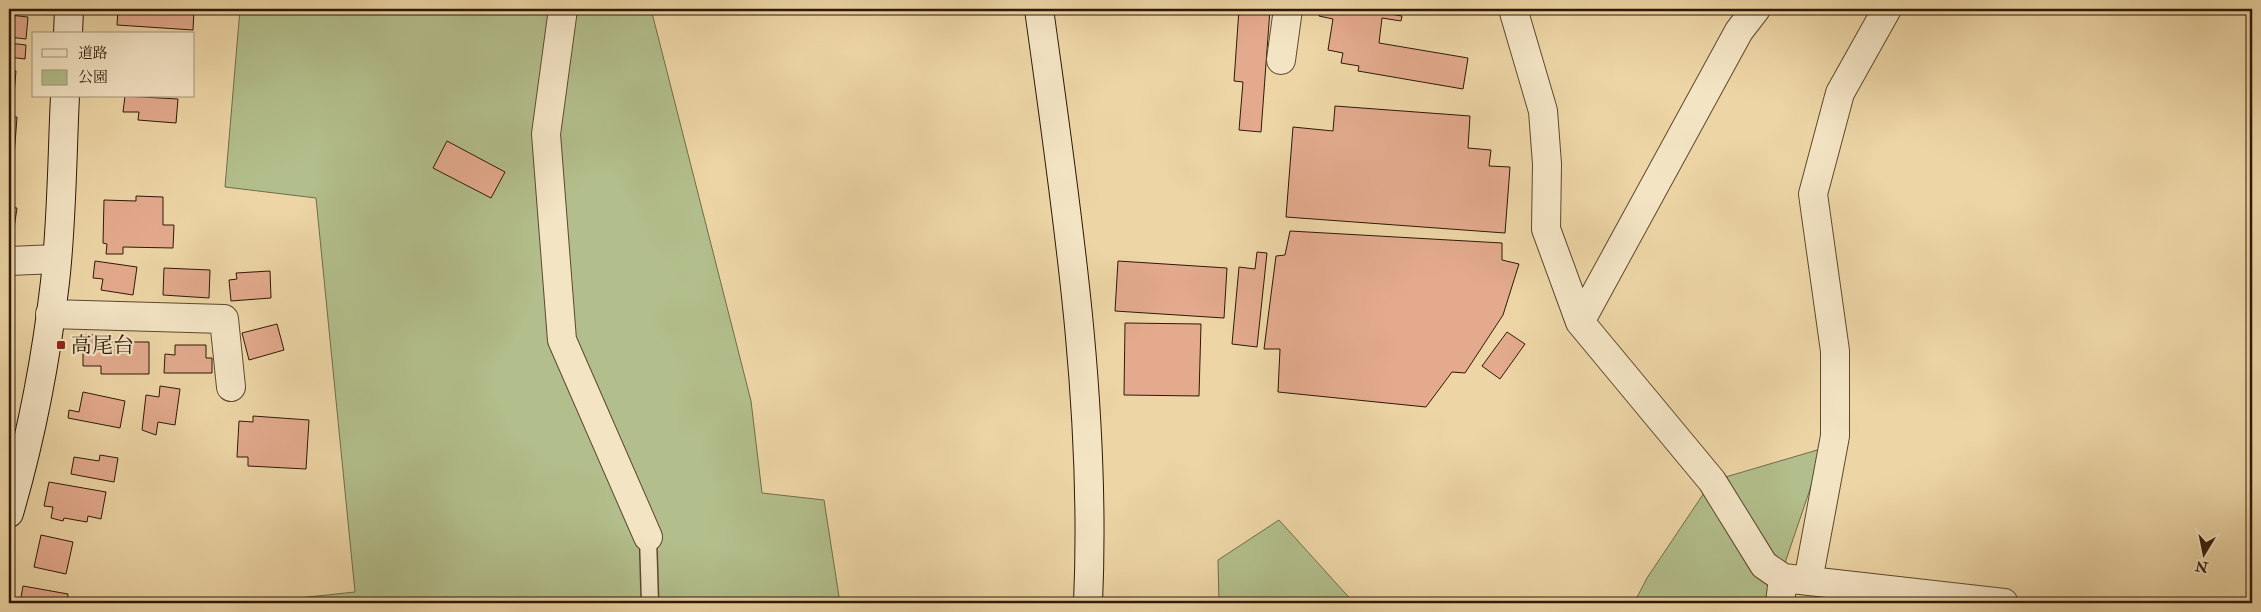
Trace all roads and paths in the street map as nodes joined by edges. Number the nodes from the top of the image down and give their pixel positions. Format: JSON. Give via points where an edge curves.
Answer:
{"nodes":[{"id":1,"x":69,"y":9,"type":"edge"},
{"id":2,"x":563,"y":9,"type":"edge"},
{"id":3,"x":1039,"y":9,"type":"edge"},
{"id":4,"x":1288,"y":9,"type":"edge"},
{"id":5,"x":1513,"y":9,"type":"edge"},
{"id":6,"x":1756,"y":9,"type":"edge"},
{"id":7,"x":1887,"y":9,"type":"edge"},
{"id":8,"x":68,"y":32,"type":"edge"},
{"id":9,"x":1281,"y":60,"type":"dead end"},
{"id":10,"x":65,"y":98,"type":"edge"},
{"id":11,"x":57,"y":259,"type":"junction"},
{"id":12,"x":9,"y":261,"type":"edge"},
{"id":13,"x":50,"y":314,"type":"junction"},
{"id":14,"x":1580,"y":322,"type":"junction"},
{"id":15,"x":231,"y":387,"type":"dead end"},
{"id":16,"x":9,"y":513,"type":"edge"},
{"id":17,"x":648,"y":537,"type":"joint"},
{"id":18,"x":1791,"y":587,"type":"edge"},
{"id":19,"x":650,"y":603,"type":"edge"},
{"id":20,"x":1088,"y":603,"type":"edge"},
{"id":21,"x":2004,"y":603,"type":"edge"}],
"edges":[{"from":1,"to":8,"type":"street"},
{"from":2,"to":17,"type":"street","via":[[546,134],[562,340]]},
{"from":3,"to":20,"type":"street","via":[[1071,236],[1082,348],[1091,542]]},
{"from":4,"to":9,"type":"street"},
{"from":5,"to":14,"type":"street","via":[[1543,111],[1547,164],[1546,229]]},
{"from":6,"to":14,"type":"street","via":[[1739,30]]},
{"from":7,"to":18,"type":"street","via":[[1840,93],[1813,194],[1835,351],[1835,436]]},
{"from":10,"to":11,"type":"street"},
{"from":11,"to":12,"type":"street"},
{"from":11,"to":13,"type":"street"},
{"from":13,"to":15,"type":"street","via":[[224,319]]},
{"from":13,"to":16,"type":"street","via":[[41,381]]},
{"from":14,"to":18,"type":"street","via":[[1712,481],[1764,565]]},
{"from":17,"to":19,"type":"lane"},
{"from":18,"to":21,"type":"street"}]}
